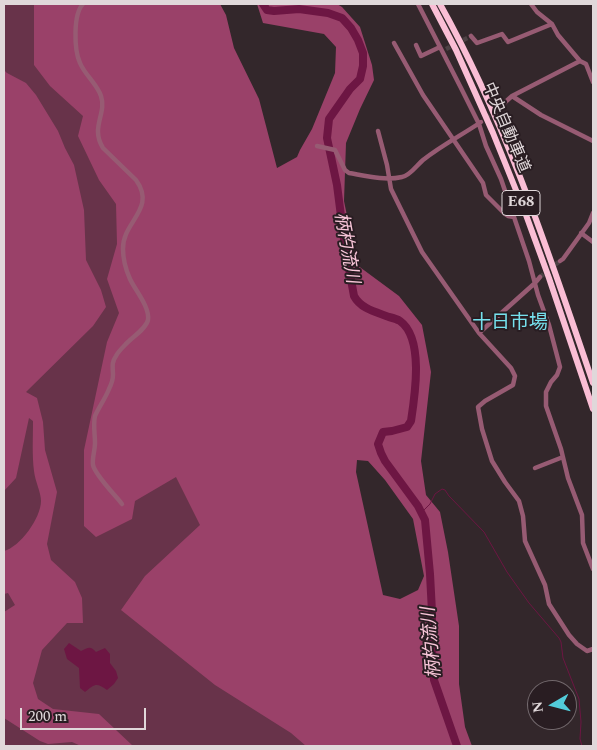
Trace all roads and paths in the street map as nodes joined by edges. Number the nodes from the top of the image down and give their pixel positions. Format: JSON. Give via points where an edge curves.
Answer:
{"nodes":[{"id":1,"x":83,"y":4,"type":"edge"},
{"id":2,"x":418,"y":4,"type":"edge"},
{"id":3,"x":432,"y":4,"type":"edge"},
{"id":4,"x":440,"y":4,"type":"edge"},
{"id":5,"x":531,"y":4,"type":"edge"},
{"id":6,"x":552,"y":24,"type":"junction"},
{"id":7,"x":471,"y":36,"type":"tunnel mouth"},
{"id":8,"x":394,"y":43,"type":"dead end"},
{"id":9,"x":416,"y":45,"type":"dead end"},
{"id":10,"x":442,"y":49,"type":"junction"},
{"id":11,"x":580,"y":62,"type":"junction"},
{"id":12,"x":593,"y":82,"type":"edge"},
{"id":13,"x":512,"y":96,"type":"junction"},
{"id":14,"x":502,"y":105,"type":"tunnel mouth"},
{"id":15,"x":480,"y":123,"type":"junction"},
{"id":16,"x":378,"y":131,"type":"dead end"},
{"id":17,"x":452,"y":139,"type":"junction"},
{"id":18,"x":593,"y":141,"type":"edge"},
{"id":19,"x":317,"y":146,"type":"dead end"},
{"id":20,"x":390,"y":179,"type":"junction"},
{"id":21,"x":593,"y":213,"type":"edge"},
{"id":22,"x":514,"y":217,"type":"junction"},
{"id":23,"x":581,"y":233,"type":"junction"},
{"id":24,"x":593,"y":242,"type":"edge"},
{"id":25,"x":560,"y":261,"type":"tunnel mouth"},
{"id":26,"x":540,"y":277,"type":"tunnel mouth"},
{"id":27,"x":535,"y":283,"type":"junction"},
{"id":28,"x":479,"y":333,"type":"junction"},
{"id":29,"x":593,"y":384,"type":"edge"},
{"id":30,"x":593,"y":409,"type":"edge"},
{"id":31,"x":563,"y":457,"type":"junction"},
{"id":32,"x":535,"y":468,"type":"dead end"},
{"id":33,"x":122,"y":504,"type":"dead end"},
{"id":34,"x":593,"y":569,"type":"edge"},
{"id":35,"x":593,"y":649,"type":"edge"}],
"edges":[{"from":1,"to":33,"type":"street","via":[[79,7],[76,22],[78,58],[101,96],[100,142],[136,180],[142,192],[142,206],[125,236],[123,248],[124,262],[148,319],[114,360],[112,382],[94,426],[93,466]]},
{"from":2,"to":10,"type":"street"},
{"from":3,"to":30,"type":"highway","name":"中央自動車道","number":"E68","via":[[493,132],[542,260]]},
{"from":4,"to":29,"type":"highway","name":"中央自動車道","number":"E68","via":[[463,46],[502,133],[532,208]]},
{"from":5,"to":6,"type":"street"},
{"from":6,"to":7,"type":"street","via":[[508,42],[502,34],[477,43]]},
{"from":6,"to":11,"type":"street"},
{"from":8,"to":17,"type":"street"},
{"from":9,"to":10,"type":"street","via":[[421,56]]},
{"from":10,"to":15,"type":"street"},
{"from":11,"to":12,"type":"street","via":[[586,64]]},
{"from":11,"to":13,"type":"street"},
{"from":13,"to":14,"type":"street"},
{"from":13,"to":18,"type":"street","via":[[541,115]]},
{"from":15,"to":17,"type":"street"},
{"from":15,"to":22,"type":"street"},
{"from":16,"to":20,"type":"street"},
{"from":17,"to":20,"type":"street","via":[[405,177]]},
{"from":17,"to":22,"type":"street","via":[[483,183],[486,195],[505,214]]},
{"from":19,"to":20,"type":"street","via":[[335,150],[349,173]]},
{"from":20,"to":28,"type":"street","via":[[391,189],[422,252]]},
{"from":21,"to":23,"type":"street"},
{"from":22,"to":27,"type":"street"},
{"from":23,"to":24,"type":"street"},
{"from":23,"to":25,"type":"street"},
{"from":26,"to":27,"type":"street"},
{"from":27,"to":28,"type":"street"},
{"from":27,"to":31,"type":"street","via":[[559,360],[560,367],[545,399]]},
{"from":28,"to":35,"type":"street","via":[[515,376],[513,385],[478,407],[492,461],[519,501],[525,541],[545,584],[550,604],[569,636],[587,651]]},
{"from":31,"to":32,"type":"street"},
{"from":31,"to":34,"type":"street","via":[[582,516],[583,543]]}]}
